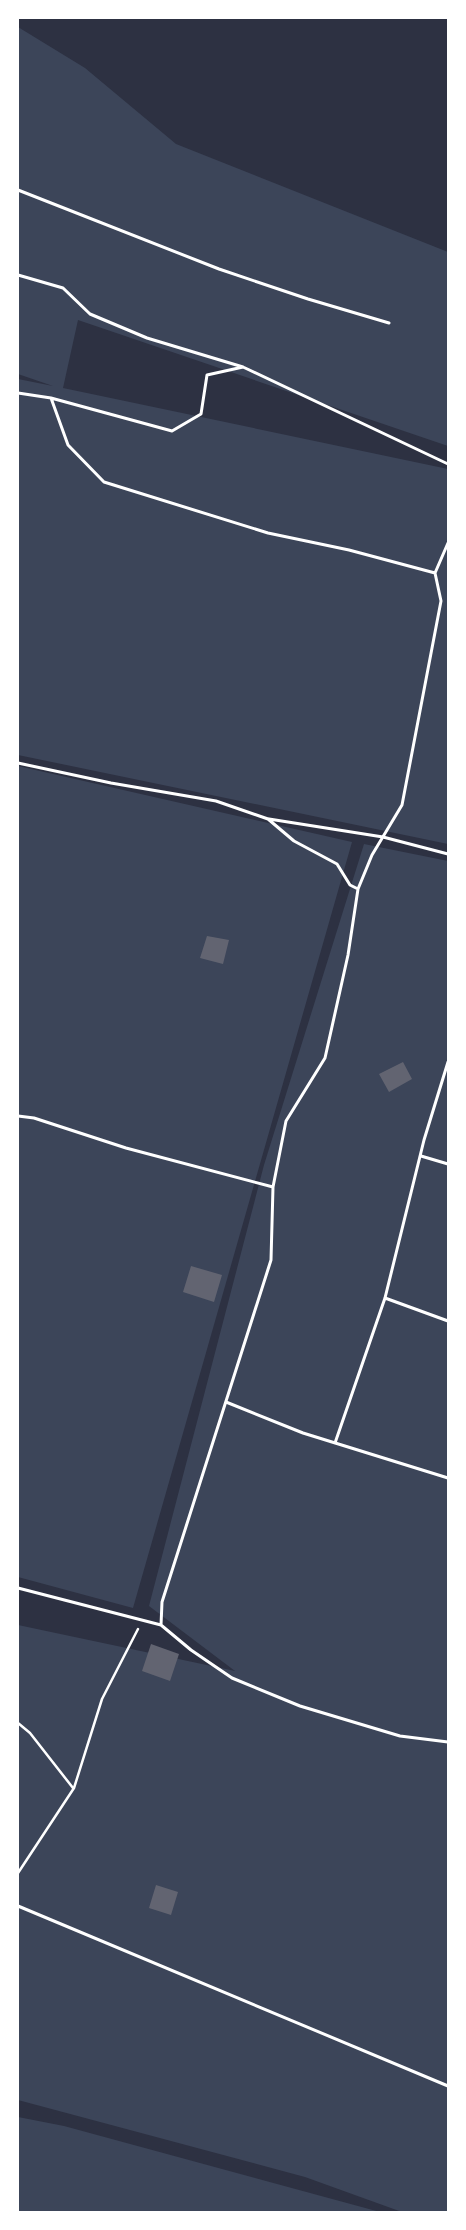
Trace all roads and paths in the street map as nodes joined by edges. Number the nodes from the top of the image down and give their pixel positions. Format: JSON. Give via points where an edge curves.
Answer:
{"nodes":[{"id":1,"x":18,"y":190,"type":"edge"},
{"id":2,"x":18,"y":275,"type":"edge"},
{"id":3,"x":390,"y":323,"type":"dead end"},
{"id":4,"x":243,"y":367,"type":"junction"},
{"id":5,"x":18,"y":393,"type":"edge"},
{"id":6,"x":51,"y":398,"type":"junction"},
{"id":7,"x":448,"y":464,"type":"edge"},
{"id":8,"x":448,"y":543,"type":"edge"},
{"id":9,"x":435,"y":573,"type":"junction"},
{"id":10,"x":18,"y":763,"type":"edge"},
{"id":11,"x":268,"y":819,"type":"junction"},
{"id":12,"x":383,"y":837,"type":"junction"},
{"id":13,"x":448,"y":854,"type":"edge"},
{"id":14,"x":358,"y":889,"type":"junction"},
{"id":15,"x":448,"y":1062,"type":"edge"},
{"id":16,"x":18,"y":1116,"type":"edge"},
{"id":17,"x":421,"y":1156,"type":"junction"},
{"id":18,"x":448,"y":1164,"type":"edge"},
{"id":19,"x":273,"y":1187,"type":"junction"},
{"id":20,"x":385,"y":1298,"type":"junction"},
{"id":21,"x":448,"y":1321,"type":"edge"},
{"id":22,"x":226,"y":1402,"type":"junction"},
{"id":23,"x":335,"y":1443,"type":"junction"},
{"id":24,"x":448,"y":1478,"type":"edge"},
{"id":25,"x":18,"y":1588,"type":"edge"},
{"id":26,"x":142,"y":1620,"type":"junction"},
{"id":27,"x":161,"y":1625,"type":"junction"},
{"id":28,"x":18,"y":1723,"type":"edge"},
{"id":29,"x":448,"y":1742,"type":"edge"},
{"id":30,"x":74,"y":1788,"type":"junction"},
{"id":31,"x":18,"y":1873,"type":"edge"},
{"id":32,"x":18,"y":1906,"type":"edge"},
{"id":33,"x":448,"y":2086,"type":"edge"}],
"edges":[{"from":1,"to":3,"type":"lane","via":[[219,269]]},
{"from":2,"to":4,"type":"lane","via":[[63,288],[90,314],[147,338]]},
{"from":4,"to":6,"type":"lane","via":[[207,375],[201,414],[172,431]]},
{"from":4,"to":7,"type":"lane"},
{"from":5,"to":6,"type":"lane"},
{"from":6,"to":9,"type":"lane","via":[[68,445],[104,482],[268,533],[349,550]]},
{"from":8,"to":9,"type":"lane"},
{"from":9,"to":12,"type":"lane","via":[[441,601],[402,806]]},
{"from":10,"to":11,"type":"lane","via":[[111,783],[216,801]]},
{"from":11,"to":12,"type":"lane"},
{"from":11,"to":14,"type":"lane","via":[[294,841],[337,864],[350,885]]},
{"from":12,"to":13,"type":"lane"},
{"from":12,"to":14,"type":"lane","via":[[372,855]]},
{"from":14,"to":19,"type":"lane","via":[[348,955],[325,1058],[286,1121]]},
{"from":15,"to":17,"type":"lane"},
{"from":16,"to":19,"type":"lane","via":[[34,1118],[126,1148]]},
{"from":17,"to":18,"type":"lane"},
{"from":17,"to":20,"type":"lane"},
{"from":19,"to":22,"type":"lane","via":[[271,1260]]},
{"from":20,"to":21,"type":"lane"},
{"from":20,"to":23,"type":"lane"},
{"from":22,"to":23,"type":"lane"},
{"from":22,"to":27,"type":"lane","via":[[162,1602]]},
{"from":23,"to":24,"type":"lane"},
{"from":25,"to":26,"type":"lane"},
{"from":26,"to":27,"type":"lane"},
{"from":26,"to":30,"type":"path","via":[[102,1699]]},
{"from":27,"to":29,"type":"lane","via":[[191,1650],[232,1678],[300,1706],[400,1736]]},
{"from":28,"to":30,"type":"path","via":[[30,1733]]},
{"from":30,"to":31,"type":"path"},
{"from":32,"to":33,"type":"lane"}]}
